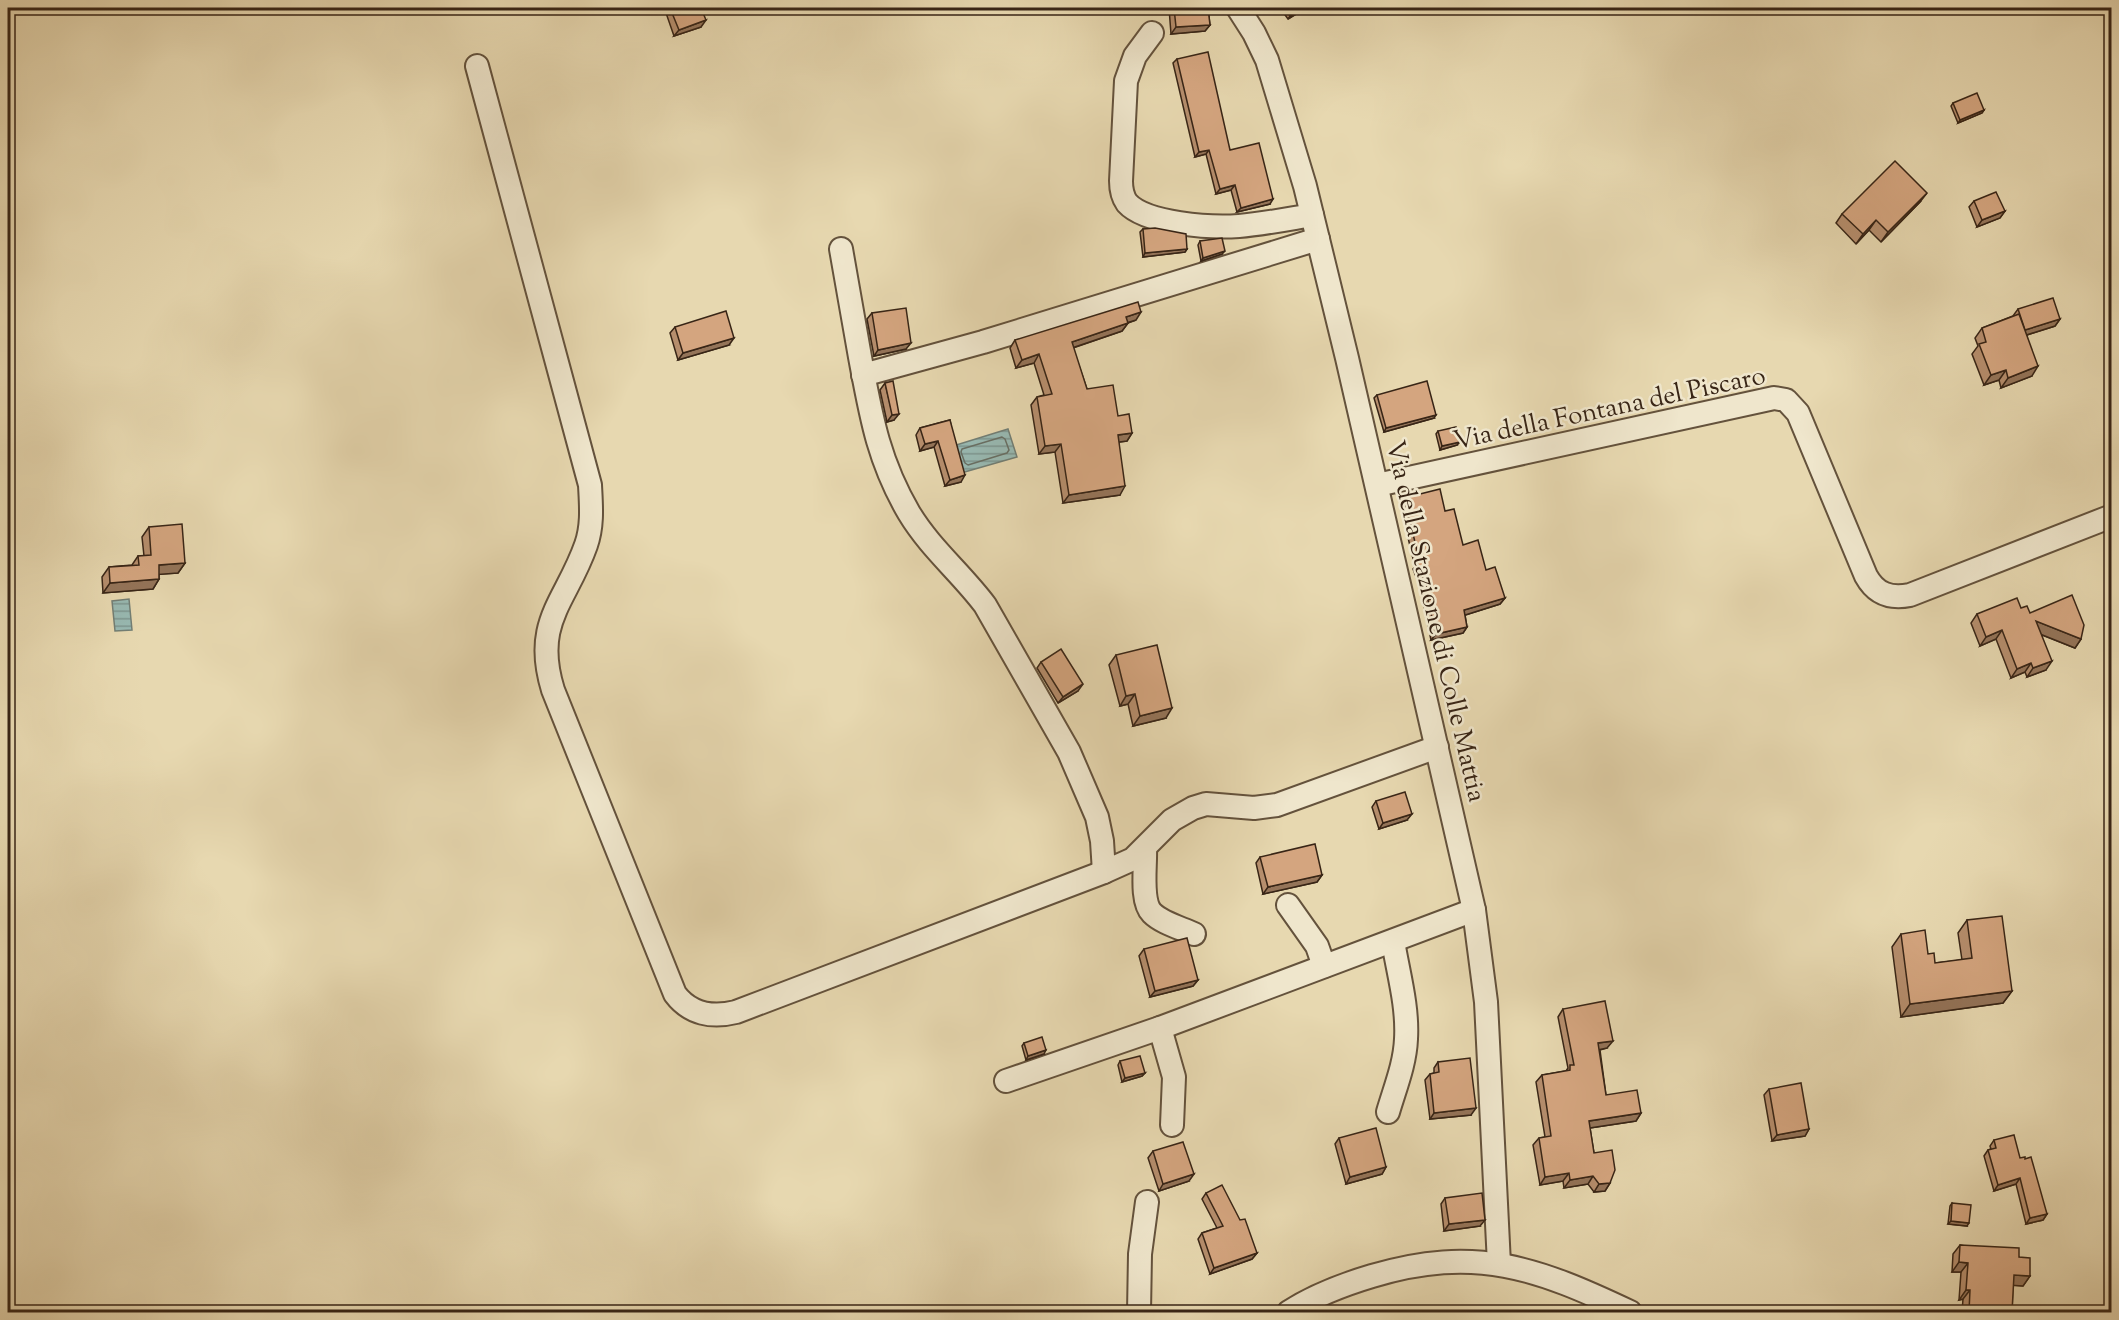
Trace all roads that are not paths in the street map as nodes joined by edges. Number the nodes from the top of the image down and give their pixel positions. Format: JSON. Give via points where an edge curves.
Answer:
{"nodes":[{"id":1,"x":1238,"y":8,"type":"edge"},
{"id":2,"x":1152,"y":33,"type":"dead end"},
{"id":3,"x":477,"y":66,"type":"dead end"},
{"id":4,"x":1312,"y":216,"type":"junction"},
{"id":5,"x":1318,"y":238,"type":"junction"},
{"id":6,"x":841,"y":249,"type":"dead end"},
{"id":7,"x":863,"y":375,"type":"junction"},
{"id":8,"x":1377,"y":485,"type":"junction"},
{"id":9,"x":2112,"y":516,"type":"edge"},
{"id":10,"x":1437,"y":747,"type":"junction"},
{"id":11,"x":1145,"y":849,"type":"junction"},
{"id":12,"x":1104,"y":872,"type":"junction"},
{"id":13,"x":1288,"y":905,"type":"dead end"},
{"id":14,"x":1474,"y":910,"type":"junction"},
{"id":15,"x":1194,"y":934,"type":"dead end"},
{"id":16,"x":1393,"y":941,"type":"junction"},
{"id":17,"x":1324,"y":966,"type":"junction"},
{"id":18,"x":1160,"y":1028,"type":"junction"},
{"id":19,"x":1006,"y":1081,"type":"dead end"},
{"id":20,"x":1388,"y":1112,"type":"dead end"},
{"id":21,"x":1172,"y":1125,"type":"dead end"},
{"id":22,"x":1147,"y":1202,"type":"dead end"},
{"id":23,"x":1498,"y":1264,"type":"junction"},
{"id":24,"x":1139,"y":1312,"type":"edge"},
{"id":25,"x":1289,"y":1312,"type":"edge"},
{"id":26,"x":1630,"y":1312,"type":"edge"}],
"edges":[{"from":1,"to":4,"type":"street","name":"Via della Stazione di Colle Mattia","via":[[1271,70]]},
{"from":2,"to":4,"type":"street","via":[[1135,56],[1126,81],[1121,181],[1123,196],[1132,208],[1148,215],[1205,225],[1245,225]]},
{"from":3,"to":12,"type":"street","via":[[590,485],[588,538],[550,624],[548,673],[675,994],[697,1012],[736,1012]]},
{"from":4,"to":5,"type":"street","name":"Via della Stazione di Colle Mattia"},
{"from":5,"to":7,"type":"street"},
{"from":5,"to":8,"type":"street","name":"Via della Stazione di Colle Mattia"},
{"from":6,"to":7,"type":"street"},
{"from":7,"to":12,"type":"street","via":[[877,443],[898,494],[933,548],[985,605],[1069,752],[1096,817]]},
{"from":8,"to":9,"type":"street","name":"Via della Fontana del Piscaro","via":[[1774,398],[1786,400],[1798,413],[1866,576],[1888,596],[1910,595]]},
{"from":8,"to":10,"type":"street","name":"Via della Stazione di Colle Mattia"},
{"from":10,"to":11,"type":"street","via":[[1277,805],[1254,808],[1206,804],[1192,808],[1178,816]]},
{"from":10,"to":14,"type":"street","name":"Via della Stazione di Colle Mattia"},
{"from":11,"to":12,"type":"street"},
{"from":11,"to":15,"type":"street","via":[[1145,895],[1149,908],[1156,916]]},
{"from":13,"to":17,"type":"street","via":[[1317,946]]},
{"from":14,"to":16,"type":"street"},
{"from":14,"to":23,"type":"street","name":"Via della Stazione di Colle Mattia","via":[[1486,1002]]},
{"from":16,"to":17,"type":"street"},
{"from":16,"to":20,"type":"street","via":[[1406,1039]]},
{"from":17,"to":18,"type":"street"},
{"from":18,"to":19,"type":"street"},
{"from":18,"to":21,"type":"street","via":[[1174,1077]]},
{"from":22,"to":24,"type":"street","via":[[1139,1262]]},
{"from":23,"to":25,"type":"street","via":[[1449,1261],[1400,1269],[1332,1289]]},
{"from":23,"to":26,"type":"street","via":[[1566,1282]]}]}
